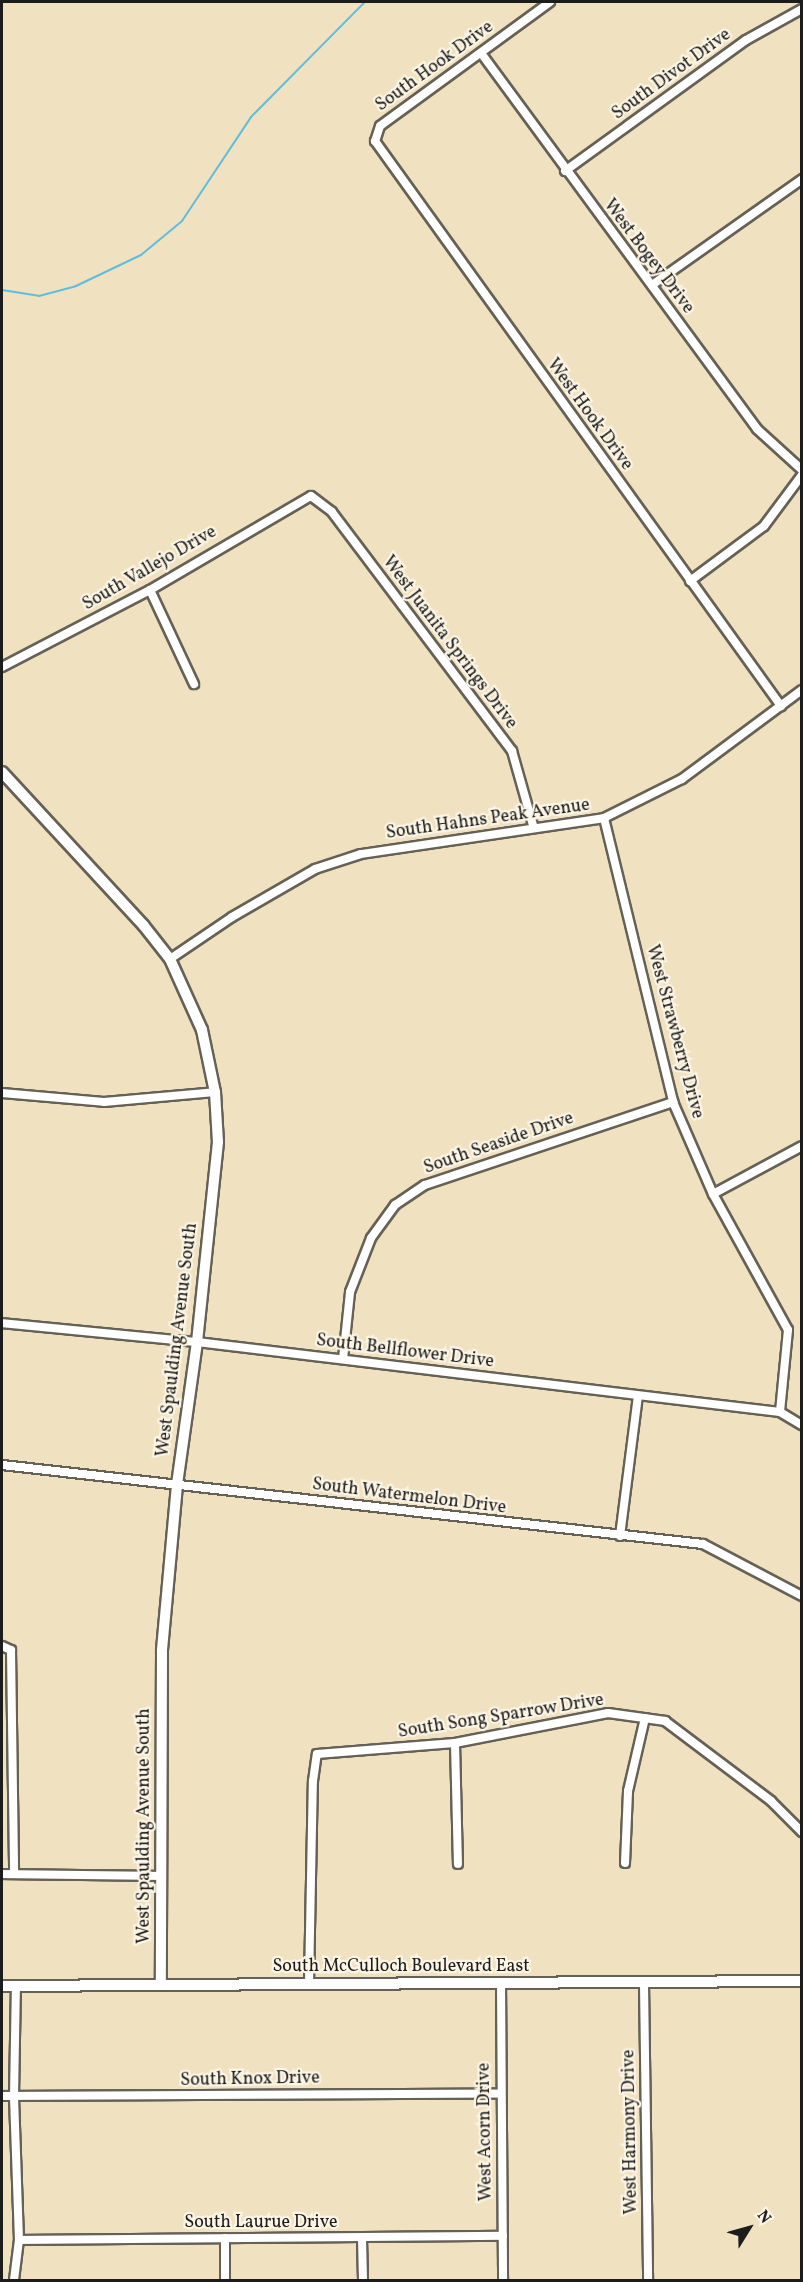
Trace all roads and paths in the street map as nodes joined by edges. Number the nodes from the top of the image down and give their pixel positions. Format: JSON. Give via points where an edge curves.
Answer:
{"nodes":[{"id":1,"x":550,"y":2,"type":"edge"},
{"id":2,"x":801,"y":9,"type":"edge"},
{"id":3,"x":481,"y":53,"type":"junction"},
{"id":4,"x":375,"y":141,"type":"joint"},
{"id":5,"x":565,"y":171,"type":"junction"},
{"id":6,"x":801,"y":179,"type":"edge"},
{"id":7,"x":652,"y":285,"type":"junction"},
{"id":8,"x":801,"y":470,"type":"edge"},
{"id":9,"x":801,"y":475,"type":"edge"},
{"id":10,"x":311,"y":496,"type":"joint"},
{"id":11,"x":690,"y":581,"type":"junction"},
{"id":12,"x":150,"y":590,"type":"junction"},
{"id":13,"x":2,"y":667,"type":"edge"},
{"id":14,"x":194,"y":684,"type":"dead end"},
{"id":15,"x":801,"y":690,"type":"edge"},
{"id":16,"x":781,"y":706,"type":"junction"},
{"id":17,"x":2,"y":772,"type":"edge"},
{"id":18,"x":604,"y":818,"type":"junction"},
{"id":19,"x":532,"y":825,"type":"junction"},
{"id":20,"x":170,"y":960,"type":"junction"},
{"id":21,"x":215,"y":1092,"type":"junction"},
{"id":22,"x":2,"y":1093,"type":"edge"},
{"id":23,"x":673,"y":1102,"type":"junction"},
{"id":24,"x":801,"y":1146,"type":"edge"},
{"id":25,"x":713,"y":1194,"type":"junction"},
{"id":26,"x":2,"y":1323,"type":"edge"},
{"id":27,"x":197,"y":1342,"type":"junction"},
{"id":28,"x":343,"y":1359,"type":"junction"},
{"id":29,"x":638,"y":1396,"type":"junction"},
{"id":30,"x":780,"y":1412,"type":"junction"},
{"id":31,"x":801,"y":1425,"type":"edge"},
{"id":32,"x":2,"y":1465,"type":"edge"},
{"id":33,"x":177,"y":1485,"type":"junction"},
{"id":34,"x":620,"y":1536,"type":"junction"},
{"id":35,"x":801,"y":1596,"type":"edge"},
{"id":36,"x":2,"y":1646,"type":"edge"},
{"id":37,"x":645,"y":1718,"type":"junction"},
{"id":38,"x":455,"y":1743,"type":"junction"},
{"id":39,"x":801,"y":1832,"type":"edge"},
{"id":40,"x":625,"y":1863,"type":"dead end"},
{"id":41,"x":458,"y":1864,"type":"dead end"},
{"id":42,"x":2,"y":1874,"type":"edge"},
{"id":43,"x":14,"y":1874,"type":"junction"},
{"id":44,"x":161,"y":1876,"type":"junction"},
{"id":45,"x":801,"y":1981,"type":"edge"},
{"id":46,"x":309,"y":1983,"type":"junction"},
{"id":47,"x":501,"y":1983,"type":"junction"},
{"id":48,"x":161,"y":1984,"type":"junction"},
{"id":49,"x":645,"y":1984,"type":"junction"},
{"id":50,"x":2,"y":1986,"type":"edge"},
{"id":51,"x":15,"y":1986,"type":"junction"},
{"id":52,"x":499,"y":2093,"type":"junction"},
{"id":53,"x":2,"y":2096,"type":"edge"},
{"id":54,"x":14,"y":2096,"type":"junction"},
{"id":55,"x":503,"y":2236,"type":"junction"},
{"id":56,"x":225,"y":2238,"type":"junction"},
{"id":57,"x":362,"y":2239,"type":"junction"},
{"id":58,"x":19,"y":2240,"type":"junction"},
{"id":59,"x":14,"y":2280,"type":"edge"},
{"id":60,"x":225,"y":2280,"type":"edge"},
{"id":61,"x":363,"y":2280,"type":"edge"},
{"id":62,"x":503,"y":2280,"type":"edge"},
{"id":63,"x":648,"y":2280,"type":"edge"}],
"edges":[{"from":1,"to":3,"type":"street","name":"South Hook Drive"},
{"from":2,"to":5,"type":"street","name":"South Divot Drive","via":[[746,39]]},
{"from":3,"to":4,"type":"street","name":"South Hook Drive","via":[[380,126]]},
{"from":3,"to":5,"type":"street","name":"West Bogey Drive"},
{"from":4,"to":11,"type":"street","name":"West Hook Drive"},
{"from":5,"to":7,"type":"street","name":"West Bogey Drive"},
{"from":6,"to":7,"type":"street"},
{"from":7,"to":8,"type":"street","name":"West Bogey Drive","via":[[757,429]]},
{"from":9,"to":11,"type":"street","via":[[764,526]]},
{"from":10,"to":12,"type":"street","name":"South Vallejo Drive"},
{"from":10,"to":19,"type":"street","name":"West Juanita Springs Drive","via":[[332,512],[512,752]]},
{"from":11,"to":16,"type":"street","name":"West Hook Drive"},
{"from":12,"to":13,"type":"street","name":"South Vallejo Drive"},
{"from":12,"to":14,"type":"street"},
{"from":15,"to":16,"type":"street","name":"South Hahns Peak Avenue"},
{"from":16,"to":18,"type":"street","name":"South Hahns Peak Avenue","via":[[682,779]]},
{"from":17,"to":20,"type":"street","name":"West Spaulding Avenue South","via":[[144,926]]},
{"from":18,"to":19,"type":"street","name":"South Hahns Peak Avenue"},
{"from":18,"to":23,"type":"street","name":"West Strawberry Drive"},
{"from":19,"to":20,"type":"street","name":"South Hahns Peak Avenue","via":[[361,854],[315,869],[240,912]]},
{"from":20,"to":21,"type":"street","name":"West Spaulding Avenue South","via":[[202,1030]]},
{"from":21,"to":22,"type":"street","via":[[104,1102]]},
{"from":21,"to":27,"type":"street","name":"West Spaulding Avenue South","via":[[218,1142]]},
{"from":23,"to":25,"type":"street","name":"West Strawberry Drive"},
{"from":23,"to":28,"type":"street","name":"South Seaside Drive","via":[[425,1185],[395,1205],[371,1238],[350,1292]]},
{"from":24,"to":25,"type":"street"},
{"from":25,"to":30,"type":"street","name":"West Strawberry Drive","via":[[788,1330]]},
{"from":26,"to":27,"type":"street","name":"South Bellflower Drive"},
{"from":27,"to":28,"type":"street","name":"South Bellflower Drive"},
{"from":27,"to":33,"type":"street","name":"West Spaulding Avenue South"},
{"from":28,"to":29,"type":"street","name":"South Bellflower Drive"},
{"from":29,"to":30,"type":"street","name":"South Bellflower Drive"},
{"from":29,"to":34,"type":"street"},
{"from":30,"to":31,"type":"street","name":"South Bellflower Drive"},
{"from":32,"to":33,"type":"street","name":"South Watermelon Drive"},
{"from":33,"to":34,"type":"street","name":"South Watermelon Drive"},
{"from":33,"to":44,"type":"street","name":"West Spaulding Avenue South","via":[[162,1651]]},
{"from":34,"to":35,"type":"street","name":"South Watermelon Drive","via":[[703,1544]]},
{"from":36,"to":43,"type":"street","via":[[11,1650]]},
{"from":37,"to":38,"type":"street","name":"South Song Sparrow Drive","via":[[608,1713]]},
{"from":37,"to":39,"type":"street","name":"South Song Sparrow Drive","via":[[665,1721],[771,1801]]},
{"from":37,"to":40,"type":"street","via":[[628,1791]]},
{"from":38,"to":41,"type":"street"},
{"from":38,"to":46,"type":"street","name":"South Song Sparrow Drive","via":[[317,1754],[312,1781]]},
{"from":42,"to":43,"type":"street"},
{"from":43,"to":44,"type":"street"},
{"from":44,"to":48,"type":"street","name":"West Spaulding Avenue South"},
{"from":45,"to":49,"type":"street","name":"South McCulloch Boulevard East"},
{"from":46,"to":47,"type":"street","name":"South McCulloch Boulevard East"},
{"from":46,"to":48,"type":"street","name":"South McCulloch Boulevard East"},
{"from":47,"to":49,"type":"street","name":"South McCulloch Boulevard East"},
{"from":47,"to":52,"type":"street","name":"West Acorn Drive"},
{"from":48,"to":51,"type":"street","name":"South McCulloch Boulevard East"},
{"from":49,"to":63,"type":"street","name":"West Harmony Drive"},
{"from":50,"to":51,"type":"street","name":"South McCulloch Boulevard East"},
{"from":51,"to":54,"type":"street"},
{"from":52,"to":54,"type":"street","name":"South Knox Drive"},
{"from":52,"to":55,"type":"street","name":"West Acorn Drive"},
{"from":53,"to":54,"type":"street","name":"South Knox Drive"},
{"from":54,"to":58,"type":"street"},
{"from":55,"to":57,"type":"street","name":"South Laurue Drive"},
{"from":55,"to":62,"type":"street","name":"West Acorn Drive"},
{"from":56,"to":57,"type":"street","name":"South Laurue Drive"},
{"from":56,"to":58,"type":"street","name":"South Laurue Drive"},
{"from":56,"to":60,"type":"street"},
{"from":57,"to":61,"type":"street"},
{"from":58,"to":59,"type":"street"}]}
